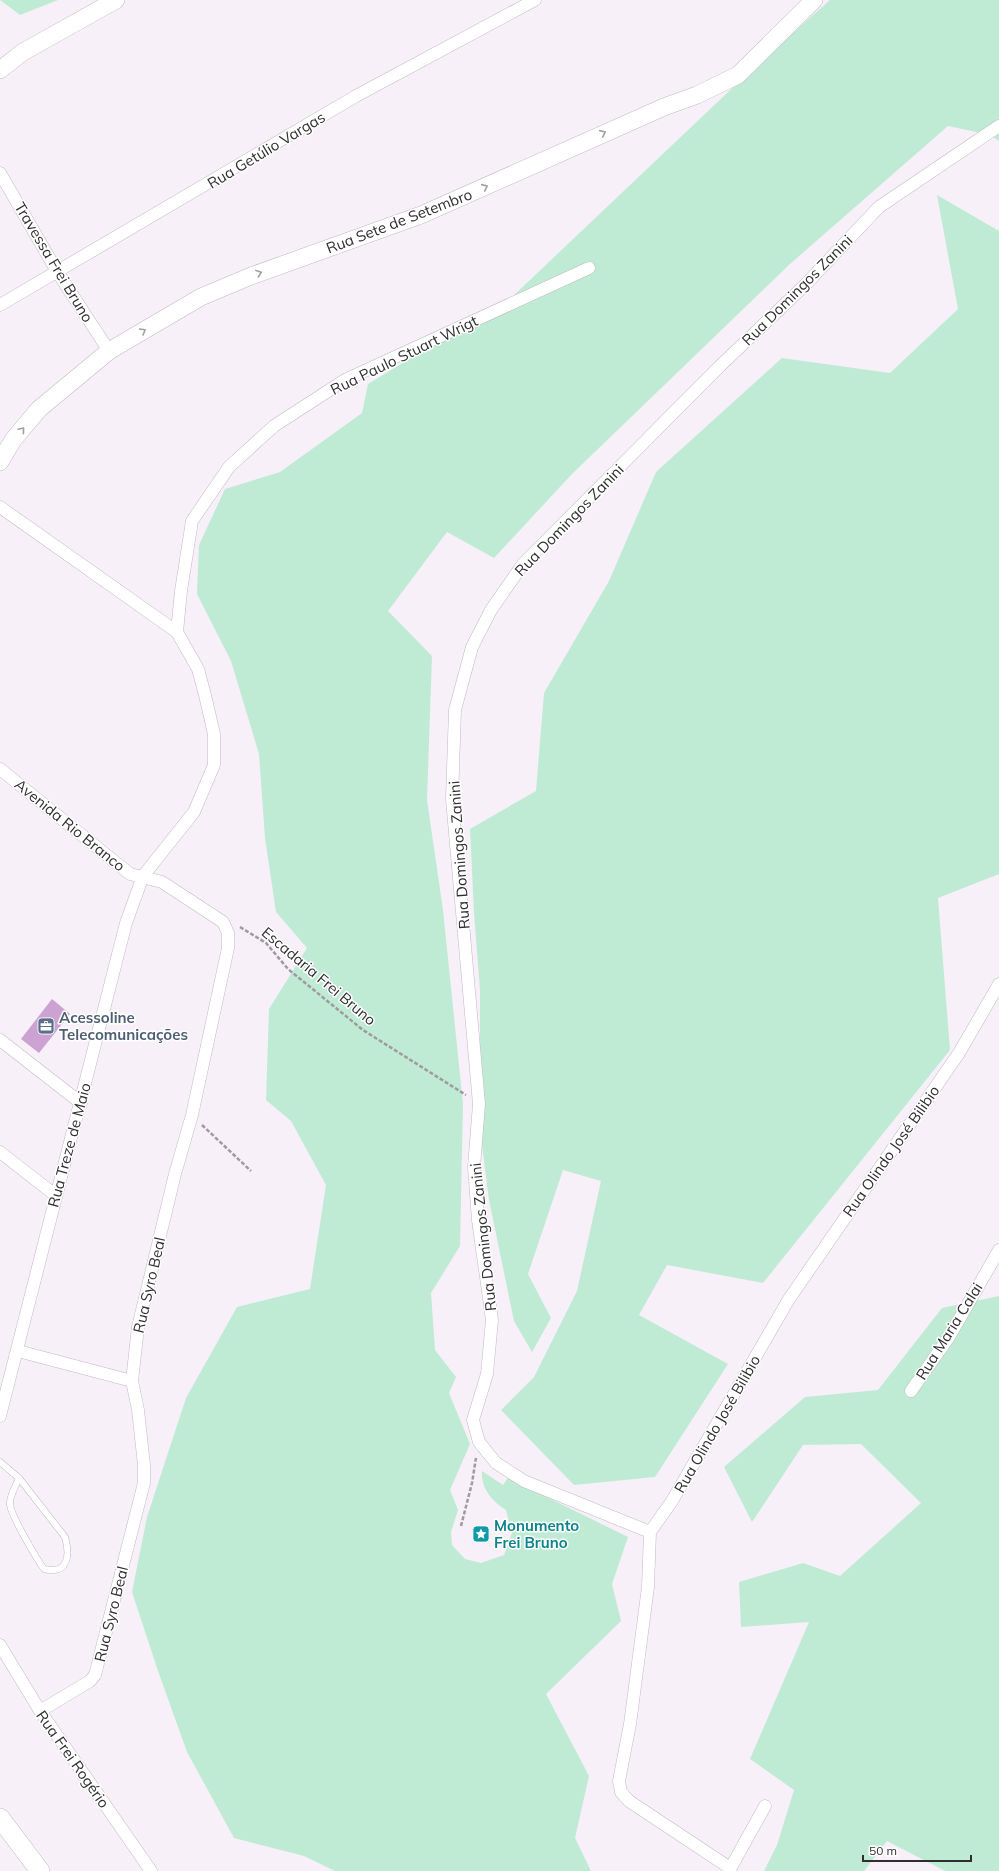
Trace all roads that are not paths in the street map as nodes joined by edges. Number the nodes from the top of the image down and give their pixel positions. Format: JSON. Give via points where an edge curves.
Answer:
{"nodes":[{"id":1,"x":116,"y":0,"type":"edge"},
{"id":2,"x":535,"y":0,"type":"edge"},
{"id":3,"x":814,"y":0,"type":"edge"},
{"id":4,"x":0,"y":70,"type":"edge"},
{"id":5,"x":999,"y":126,"type":"edge"},
{"id":6,"x":0,"y":173,"type":"edge"},
{"id":7,"x":589,"y":268,"type":"dead end"},
{"id":8,"x":58,"y":272,"type":"junction"},
{"id":9,"x":0,"y":306,"type":"edge"},
{"id":10,"x":109,"y":351,"type":"junction"},
{"id":11,"x":0,"y":462,"type":"edge"},
{"id":12,"x":0,"y":507,"type":"edge"},
{"id":13,"x":177,"y":632,"type":"junction"},
{"id":14,"x":0,"y":769,"type":"edge"},
{"id":15,"x":143,"y":876,"type":"junction"},
{"id":16,"x":999,"y":984,"type":"edge"},
{"id":17,"x":0,"y":1040,"type":"edge"},
{"id":18,"x":81,"y":1103,"type":"junction"},
{"id":19,"x":0,"y":1152,"type":"edge"},
{"id":20,"x":55,"y":1195,"type":"junction"},
{"id":21,"x":999,"y":1250,"type":"edge"},
{"id":22,"x":18,"y":1350,"type":"junction"},
{"id":23,"x":132,"y":1381,"type":"junction"},
{"id":24,"x":911,"y":1391,"type":"dead end"},
{"id":25,"x":0,"y":1416,"type":"edge"},
{"id":26,"x":0,"y":1462,"type":"edge"},
{"id":27,"x":19,"y":1478,"type":"junction"},
{"id":28,"x":650,"y":1532,"type":"junction"},
{"id":29,"x":0,"y":1645,"type":"edge"},
{"id":30,"x":40,"y":1711,"type":"junction"},
{"id":31,"x":765,"y":1806,"type":"dead end"},
{"id":32,"x":0,"y":1818,"type":"edge"},
{"id":33,"x":729,"y":1870,"type":"edge"},
{"id":34,"x":40,"y":1871,"type":"edge"},
{"id":35,"x":150,"y":1871,"type":"edge"}],
"edges":[{"from":1,"to":4,"type":"street","via":[[23,52]]},
{"from":2,"to":8,"type":"street","name":"Rua Getúlio Vargas","via":[[356,96]]},
{"from":10,"to":3,"type":"street","name":"Rua Sete de Setembro","one_way":true,"via":[[200,297],[421,215],[738,75]]},
{"from":5,"to":28,"type":"street","name":"Rua Domingos Zanini","via":[[879,207],[805,286],[720,366],[524,564],[491,610],[472,647],[455,710],[452,799],[479,1104],[474,1167],[478,1220],[492,1320],[487,1374],[473,1420],[479,1442],[496,1464],[524,1481]]},
{"from":6,"to":8,"type":"street","name":"Travessa Frei Bruno"},
{"from":7,"to":13,"type":"street","name":"Rua Paulo Stuart Wrigt","via":[[345,380],[274,426],[229,467],[192,521]]},
{"from":8,"to":9,"type":"street","name":"Rua Getúlio Vargas"},
{"from":8,"to":10,"type":"street","name":"Travessa Frei Bruno"},
{"from":11,"to":10,"type":"street","name":"Rua Sete de Setembro","one_way":true,"via":[[13,440],[39,409]]},
{"from":12,"to":13,"type":"street"},
{"from":13,"to":15,"type":"street","via":[[198,669],[206,696],[214,734],[214,765],[194,812]]},
{"from":14,"to":15,"type":"street","name":"Avenida Rio Branco","via":[[130,874]]},
{"from":15,"to":18,"type":"street","name":"Rua Treze de Maio","via":[[126,923]]},
{"from":15,"to":23,"type":"street","name":"Rua Syro Beal","via":[[162,882],[223,922],[228,934],[228,948],[192,1115],[138,1327]]},
{"from":16,"to":28,"type":"street","name":"Rua Olindo José Bilibio","via":[[959,1053],[789,1299],[672,1501]]},
{"from":17,"to":18,"type":"street"},
{"from":18,"to":20,"type":"street","name":"Rua Treze de Maio"},
{"from":19,"to":20,"type":"street"},
{"from":20,"to":22,"type":"street","name":"Rua Treze de Maio"},
{"from":21,"to":24,"type":"street","name":"Rua Maria Calai","via":[[949,1337]]},
{"from":22,"to":23,"type":"street"},
{"from":22,"to":25,"type":"street","name":"Rua Treze de Maio"},
{"from":23,"to":30,"type":"street","name":"Rua Syro Beal","via":[[138,1410],[144,1482],[95,1675],[90,1681]]},
{"from":26,"to":27,"type":"lane"},
{"from":27,"to":27,"type":"lane","via":[[65,1537],[68,1558],[65,1565],[57,1570],[44,1569],[13,1512],[10,1504]]},
{"from":28,"to":33,"type":"street","via":[[648,1587],[630,1724],[619,1780],[621,1792],[629,1801]]},
{"from":29,"to":30,"type":"street","name":"Rua Frei Rogério"},
{"from":30,"to":35,"type":"street","name":"Rua Frei Rogério"},
{"from":31,"to":33,"type":"street"},
{"from":32,"to":34,"type":"main road"}]}
